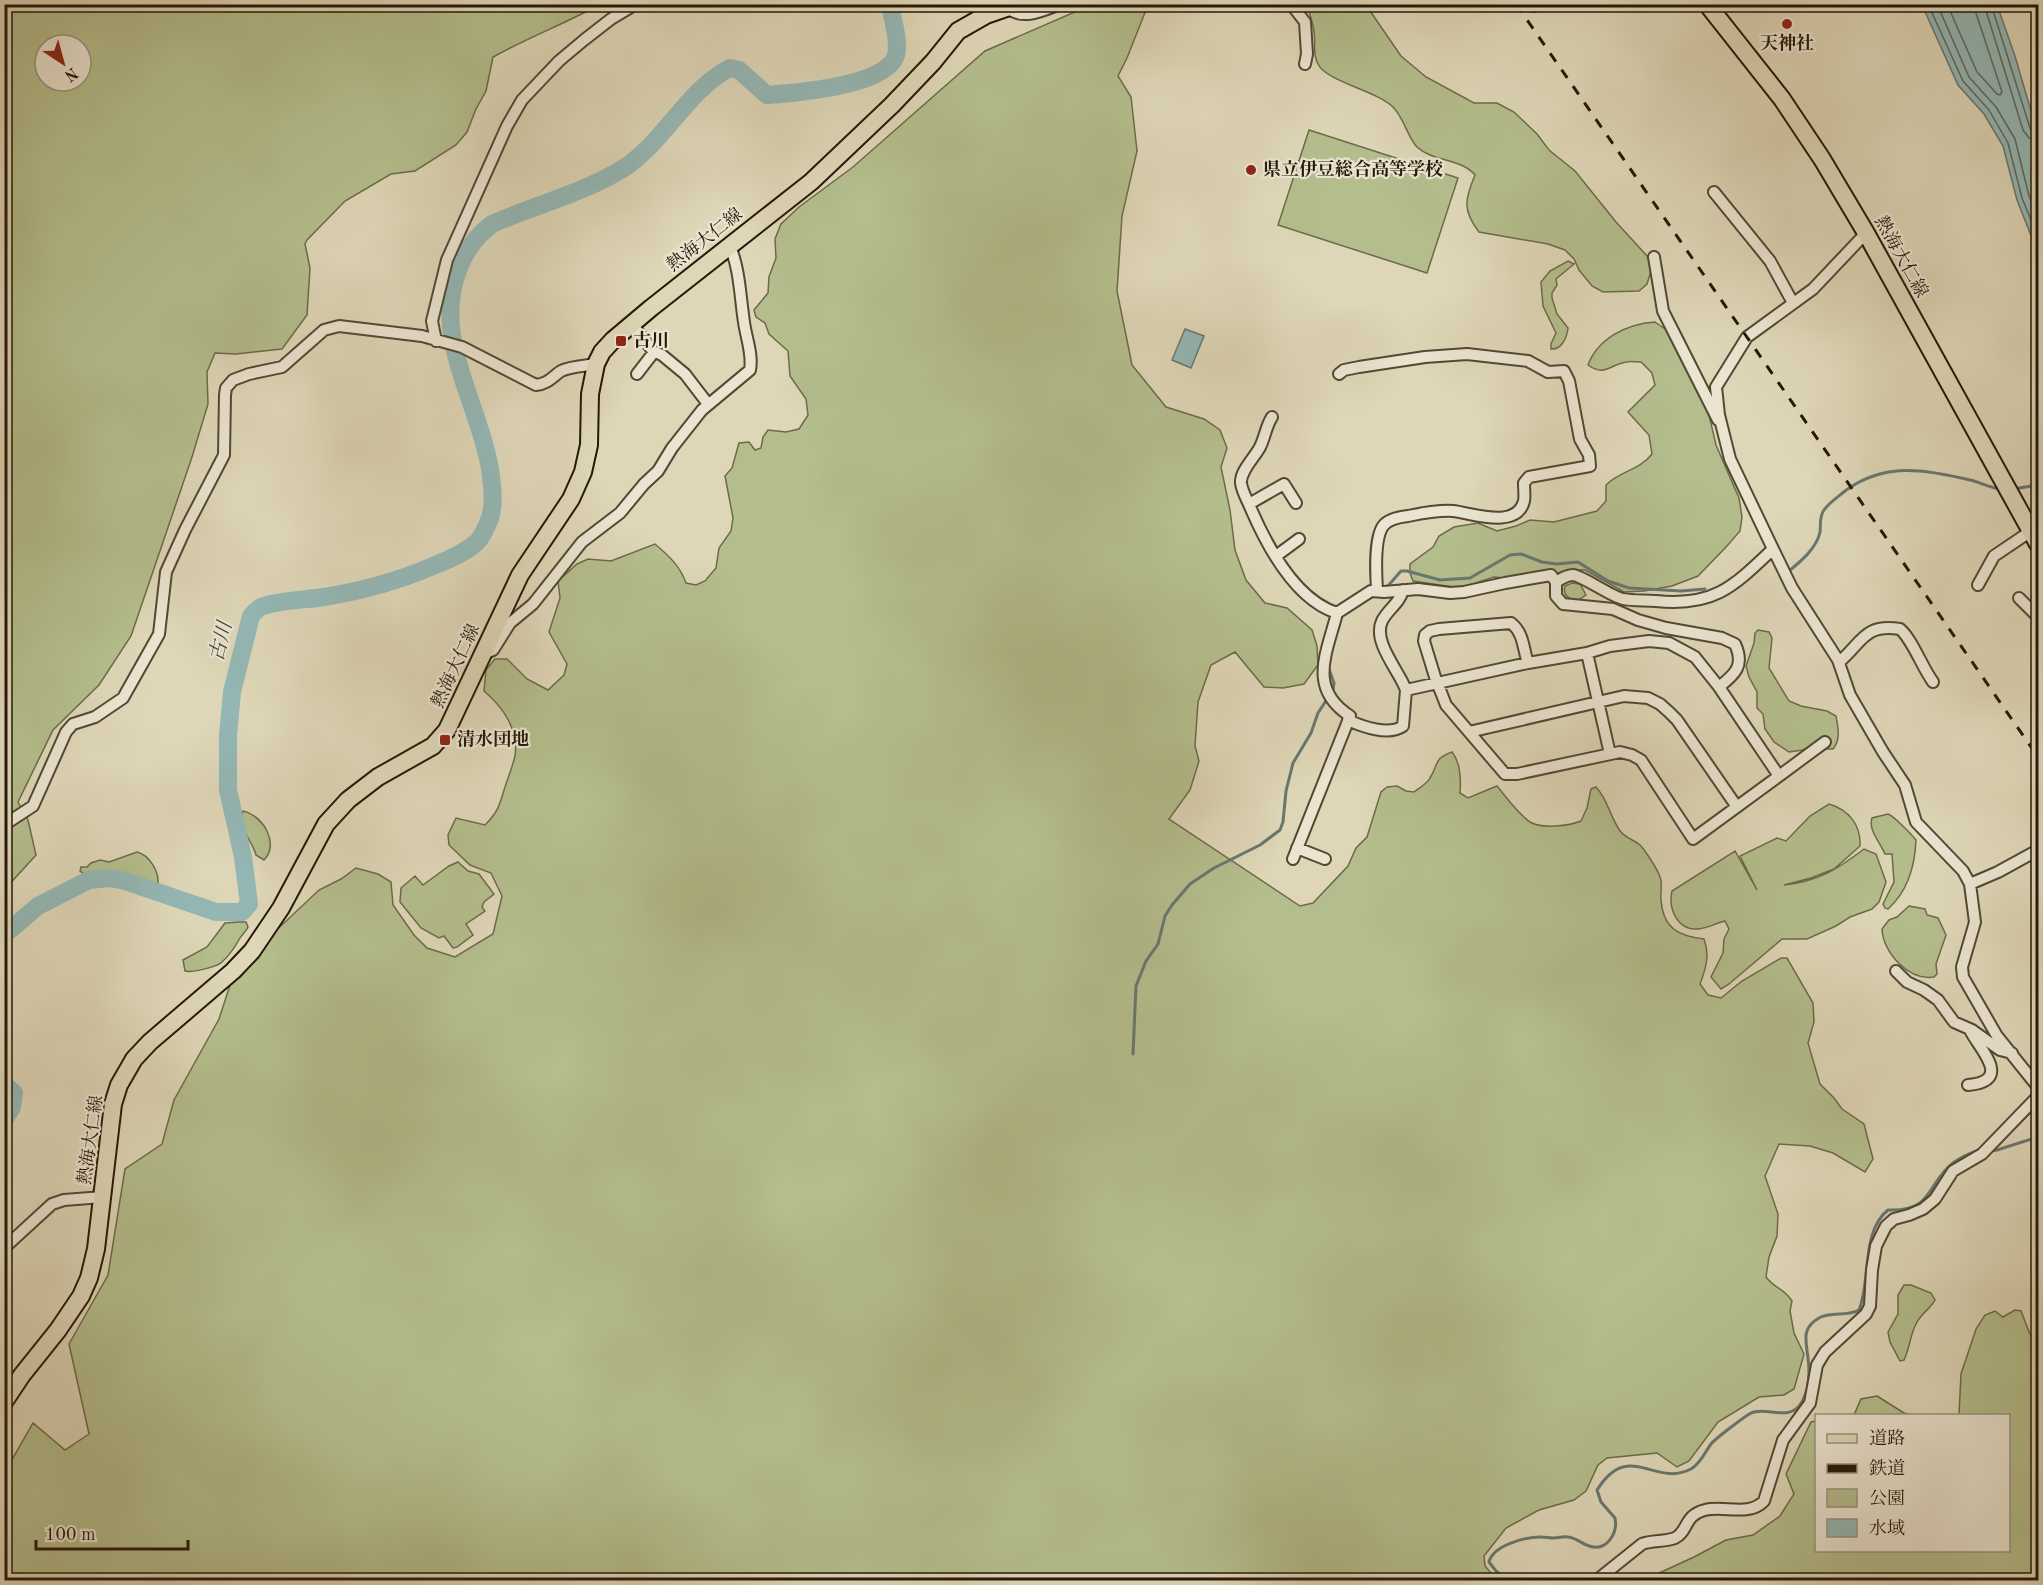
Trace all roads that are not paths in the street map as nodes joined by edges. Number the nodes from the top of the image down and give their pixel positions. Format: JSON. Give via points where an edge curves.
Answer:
{"nodes":[{"id":1,"x":636,"y":4,"type":"edge"},
{"id":2,"x":1060,"y":4,"type":"edge"},
{"id":3,"x":1291,"y":4,"type":"edge"},
{"id":4,"x":1707,"y":4,"type":"edge"},
{"id":5,"x":1013,"y":6,"type":"edge"},
{"id":6,"x":1305,"y":64,"type":"dead end"},
{"id":7,"x":1714,"y":192,"type":"dead end"},
{"id":8,"x":1866,"y":232,"type":"junction"},
{"id":9,"x":730,"y":246,"type":"junction"},
{"id":10,"x":1654,"y":257,"type":"dead end"},
{"id":11,"x":1793,"y":303,"type":"junction"},
{"id":12,"x":632,"y":324,"type":"junction"},
{"id":13,"x":436,"y":341,"type":"junction"},
{"id":14,"x":654,"y":352,"type":"junction"},
{"id":15,"x":596,"y":364,"type":"junction"},
{"id":16,"x":637,"y":374,"type":"dead end"},
{"id":17,"x":1339,"y":374,"type":"dead end"},
{"id":18,"x":708,"y":404,"type":"junction"},
{"id":19,"x":1272,"y":417,"type":"dead end"},
{"id":20,"x":1721,"y":425,"type":"junction"},
{"id":21,"x":1296,"y":503,"type":"dead end"},
{"id":22,"x":1249,"y":504,"type":"junction"},
{"id":23,"x":2035,"y":538,"type":"edge"},
{"id":24,"x":1299,"y":539,"type":"dead end"},
{"id":25,"x":1773,"y":549,"type":"junction"},
{"id":26,"x":1276,"y":555,"type":"junction"},
{"id":27,"x":1556,"y":582,"type":"junction"},
{"id":28,"x":1978,"y":585,"type":"dead end"},
{"id":29,"x":1377,"y":590,"type":"junction"},
{"id":30,"x":1403,"y":590,"type":"junction"},
{"id":31,"x":2019,"y":598,"type":"dead end"},
{"id":32,"x":1337,"y":613,"type":"junction"},
{"id":33,"x":2038,"y":617,"type":"edge"},
{"id":34,"x":1587,"y":653,"type":"junction"},
{"id":35,"x":484,"y":654,"type":"junction"},
{"id":36,"x":1839,"y":662,"type":"junction"},
{"id":37,"x":1528,"y":663,"type":"junction"},
{"id":38,"x":1933,"y":682,"type":"dead end"},
{"id":39,"x":1438,"y":684,"type":"junction"},
{"id":40,"x":1719,"y":687,"type":"junction"},
{"id":41,"x":1406,"y":690,"type":"junction"},
{"id":42,"x":1598,"y":702,"type":"junction"},
{"id":43,"x":1348,"y":720,"type":"junction"},
{"id":44,"x":1469,"y":732,"type":"junction"},
{"id":45,"x":1826,"y":742,"type":"dead end"},
{"id":46,"x":1610,"y":754,"type":"junction"},
{"id":47,"x":1779,"y":776,"type":"junction"},
{"id":48,"x":1737,"y":807,"type":"junction"},
{"id":49,"x":4,"y":825,"type":"edge"},
{"id":50,"x":1297,"y":848,"type":"junction"},
{"id":51,"x":2038,"y":850,"type":"edge"},
{"id":52,"x":1293,"y":859,"type":"dead end"},
{"id":53,"x":1325,"y":859,"type":"dead end"},
{"id":54,"x":1970,"y":884,"type":"junction"},
{"id":55,"x":1896,"y":971,"type":"dead end"},
{"id":56,"x":1970,"y":1029,"type":"junction"},
{"id":57,"x":2013,"y":1053,"type":"junction"},
{"id":58,"x":1968,"y":1085,"type":"dead end"},
{"id":59,"x":2038,"y":1087,"type":"edge"},
{"id":60,"x":2038,"y":1096,"type":"edge"},
{"id":61,"x":103,"y":1197,"type":"junction"},
{"id":62,"x":4,"y":1248,"type":"edge"},
{"id":63,"x":10,"y":1379,"type":"edge"},
{"id":64,"x":4,"y":1401,"type":"edge"},
{"id":65,"x":1597,"y":1581,"type":"edge"}],
"edges":[{"from":1,"to":13,"type":"street","via":[[584,40],[522,100],[447,260],[432,321]]},
{"from":2,"to":5,"type":"street","via":[[1018,15]]},
{"from":3,"to":6,"type":"street","via":[[1305,22]]},
{"from":4,"to":8,"type":"main road","name":"熱海大仁線","via":[[1782,99]]},
{"from":5,"to":9,"type":"main road","name":"熱海大仁線","via":[[958,31],[933,62],[849,147]]},
{"from":7,"to":11,"type":"street","via":[[1770,261]]},
{"from":8,"to":11,"type":"street","via":[[1813,289]]},
{"from":8,"to":23,"type":"main road","name":"熱海大仁線"},
{"from":9,"to":12,"type":"main road","name":"熱海大仁線"},
{"from":9,"to":18,"type":"street","via":[[736,261],[751,364],[746,374]]},
{"from":10,"to":20,"type":"street","via":[[1663,311]]},
{"from":11,"to":20,"type":"street","via":[[1747,337],[1719,381],[1716,393]]},
{"from":12,"to":14,"type":"street"},
{"from":12,"to":15,"type":"main road","name":"熱海大仁線","via":[[602,352]]},
{"from":13,"to":15,"type":"street","via":[[462,346],[536,385],[548,382],[561,371]]},
{"from":13,"to":49,"type":"street","via":[[339,326],[324,330],[282,367],[249,374],[230,383],[225,395],[225,455],[166,572],[159,634],[123,698],[95,717],[73,724],[33,806]]},
{"from":14,"to":16,"type":"street"},
{"from":14,"to":18,"type":"street","via":[[685,374]]},
{"from":15,"to":35,"type":"main road","name":"熱海大仁線","via":[[583,472],[571,499],[520,575]]},
{"from":17,"to":29,"type":"street","via":[[1359,367],[1467,354],[1528,362],[1548,372],[1564,372],[1580,439],[1589,455],[1590,466],[1529,477],[1524,483],[1524,501],[1513,515],[1496,518],[1435,511],[1386,522],[1379,537]]},
{"from":18,"to":35,"type":"street","via":[[677,440],[658,471],[620,513],[576,549],[533,604],[510,622],[493,650]]},
{"from":19,"to":22,"type":"street","via":[[1262,445],[1241,480]]},
{"from":20,"to":25,"type":"street","via":[[1730,459]]},
{"from":21,"to":22,"type":"street","via":[[1284,484]]},
{"from":22,"to":26,"type":"street"},
{"from":23,"to":28,"type":"street","via":[[1994,556]]},
{"from":24,"to":26,"type":"street"},
{"from":25,"to":27,"type":"street","via":[[1726,589],[1694,602],[1623,599],[1575,575]]},
{"from":25,"to":36,"type":"street","via":[[1792,588]]},
{"from":26,"to":32,"type":"street","via":[[1301,590]]},
{"from":27,"to":30,"type":"street","via":[[1551,575],[1464,592]]},
{"from":27,"to":40,"type":"street","via":[[1556,596],[1563,604],[1613,609],[1638,620],[1735,644],[1738,665]]},
{"from":29,"to":30,"type":"street"},
{"from":29,"to":32,"type":"street"},
{"from":30,"to":41,"type":"street","via":[[1381,629],[1389,660]]},
{"from":31,"to":33,"type":"street"},
{"from":32,"to":43,"type":"street","via":[[1323,684],[1330,699],[1350,716]]},
{"from":34,"to":37,"type":"street"},
{"from":34,"to":40,"type":"street","via":[[1649,640],[1669,643],[1695,657]]},
{"from":34,"to":42,"type":"street"},
{"from":35,"to":61,"type":"main road","name":"熱海大仁線","via":[[447,730],[433,746],[378,777],[348,800],[326,824],[252,951],[134,1059],[113,1104]]},
{"from":36,"to":38,"type":"street","via":[[1859,640],[1877,628],[1900,629]]},
{"from":36,"to":54,"type":"street","via":[[1850,695],[1905,785],[1916,822]]},
{"from":37,"to":39,"type":"street"},
{"from":37,"to":39,"type":"street","via":[[1522,635],[1511,623],[1430,631],[1424,641]]},
{"from":39,"to":41,"type":"street"},
{"from":39,"to":44,"type":"street","via":[[1446,705]]},
{"from":40,"to":47,"type":"street"},
{"from":41,"to":43,"type":"street","via":[[1401,728],[1370,728]]},
{"from":42,"to":44,"type":"street"},
{"from":42,"to":46,"type":"street"},
{"from":42,"to":48,"type":"street","via":[[1636,696],[1660,704],[1677,720]]},
{"from":43,"to":50,"type":"street"},
{"from":44,"to":46,"type":"street","via":[[1505,774]]},
{"from":45,"to":47,"type":"street"},
{"from":46,"to":48,"type":"street","via":[[1632,754],[1641,760],[1693,839]]},
{"from":47,"to":48,"type":"street"},
{"from":50,"to":52,"type":"street"},
{"from":50,"to":53,"type":"street"},
{"from":51,"to":54,"type":"street"},
{"from":54,"to":57,"type":"street","via":[[1975,922],[1963,976],[1997,1036]]},
{"from":55,"to":56,"type":"street","via":[[1906,982],[1938,1000],[1954,1022]]},
{"from":56,"to":57,"type":"street","via":[[2000,1050]]},
{"from":56,"to":58,"type":"street","via":[[1992,1069],[1984,1081]]},
{"from":57,"to":59,"type":"street"},
{"from":60,"to":65,"type":"street","via":[[1982,1154],[1953,1172],[1935,1199],[1886,1226],[1876,1248],[1870,1306],[1820,1359],[1810,1403],[1783,1440],[1764,1501],[1757,1508],[1713,1508],[1695,1513],[1680,1534],[1642,1544]]},
{"from":61,"to":62,"type":"street","via":[[51,1204]]},
{"from":61,"to":63,"type":"main road","name":"熱海大仁線","via":[[90,1278],[81,1296],[58,1330]]},
{"from":63,"to":64,"type":"main road","name":"熱海大仁線"}]}
